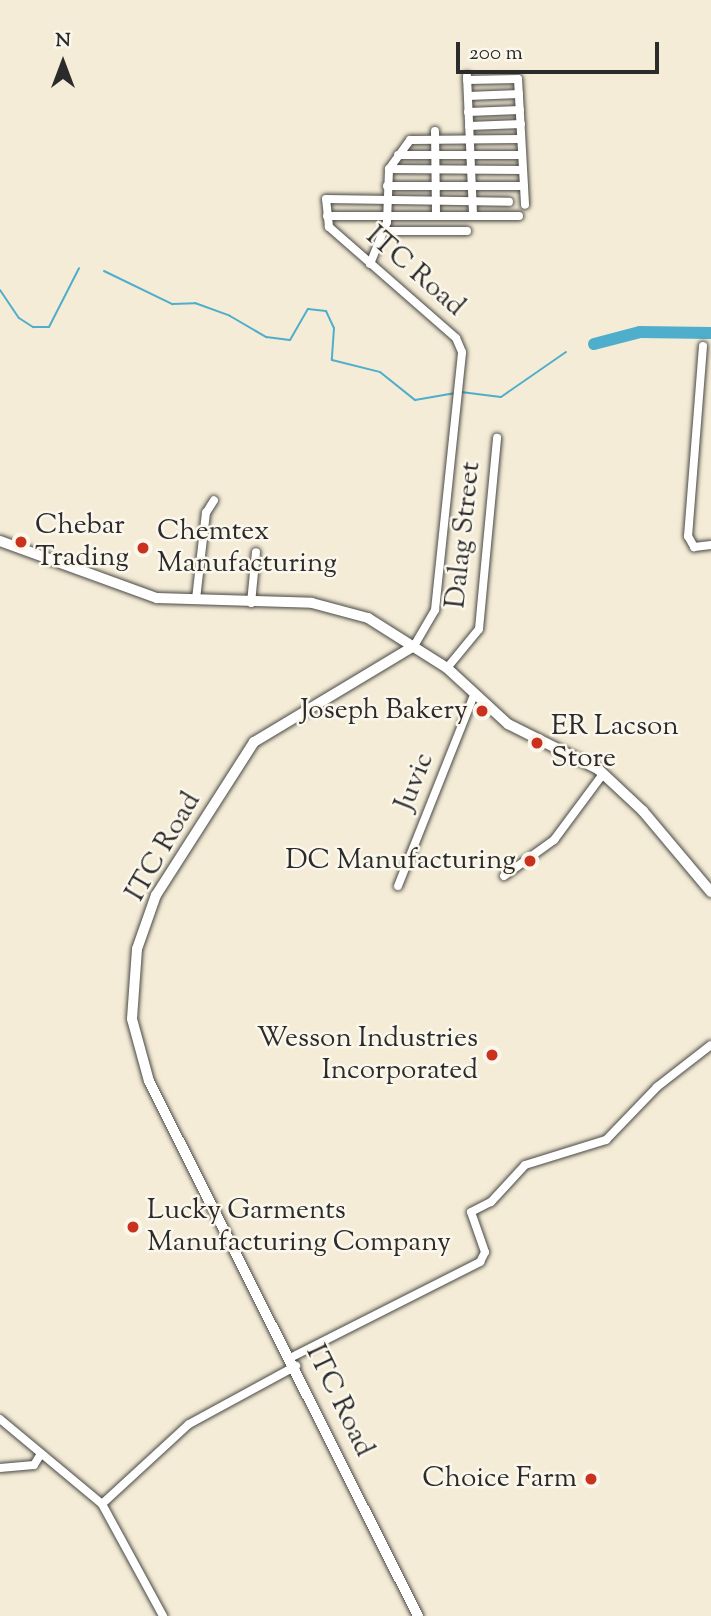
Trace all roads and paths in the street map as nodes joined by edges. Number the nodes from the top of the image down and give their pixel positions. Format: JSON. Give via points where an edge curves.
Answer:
{"nodes":[{"id":1,"x":519,"y":94,"type":"junction"},
{"id":2,"x":468,"y":96,"type":"junction"},
{"id":3,"x":520,"y":110,"type":"junction"},
{"id":4,"x":468,"y":112,"type":"junction"},
{"id":5,"x":521,"y":124,"type":"junction"},
{"id":6,"x":469,"y":126,"type":"junction"},
{"id":7,"x":435,"y":135,"type":"junction"},
{"id":8,"x":470,"y":139,"type":"junction"},
{"id":9,"x":521,"y":139,"type":"junction"},
{"id":10,"x":398,"y":155,"type":"junction"},
{"id":11,"x":436,"y":155,"type":"junction"},
{"id":12,"x":470,"y":155,"type":"junction"},
{"id":13,"x":522,"y":155,"type":"junction"},
{"id":14,"x":389,"y":169,"type":"junction"},
{"id":15,"x":436,"y":169,"type":"junction"},
{"id":16,"x":471,"y":170,"type":"junction"},
{"id":17,"x":523,"y":170,"type":"junction"},
{"id":18,"x":387,"y":186,"type":"junction"},
{"id":19,"x":436,"y":186,"type":"junction"},
{"id":20,"x":471,"y":186,"type":"junction"},
{"id":21,"x":524,"y":186,"type":"junction"},
{"id":22,"x":387,"y":200,"type":"junction"},
{"id":23,"x":436,"y":201,"type":"junction"},
{"id":24,"x":472,"y":201,"type":"junction"},
{"id":25,"x":509,"y":202,"type":"dead end"},
{"id":26,"x":525,"y":205,"type":"dead end"},
{"id":27,"x":327,"y":216,"type":"junction"},
{"id":28,"x":387,"y":216,"type":"junction"},
{"id":29,"x":436,"y":216,"type":"junction"},
{"id":30,"x":472,"y":216,"type":"junction"},
{"id":31,"x":519,"y":216,"type":"dead end"},
{"id":32,"x":385,"y":231,"type":"junction"},
{"id":33,"x":467,"y":231,"type":"dead end"},
{"id":34,"x":370,"y":264,"type":"junction"},
{"id":35,"x":703,"y":346,"type":"dead end"},
{"id":36,"x":497,"y":438,"type":"dead end"},
{"id":37,"x":214,"y":500,"type":"dead end"},
{"id":38,"x":0,"y":541,"type":"edge"},
{"id":39,"x":711,"y":545,"type":"edge"},
{"id":40,"x":256,"y":552,"type":"dead end"},
{"id":41,"x":195,"y":599,"type":"junction"},
{"id":42,"x":251,"y":603,"type":"junction"},
{"id":43,"x":414,"y":646,"type":"junction"},
{"id":44,"x":447,"y":668,"type":"junction"},
{"id":45,"x":474,"y":695,"type":"junction"},
{"id":46,"x":603,"y":774,"type":"junction"},
{"id":47,"x":504,"y":876,"type":"dead end"},
{"id":48,"x":398,"y":886,"type":"dead end"},
{"id":49,"x":711,"y":892,"type":"edge"},
{"id":50,"x":711,"y":1045,"type":"edge"},
{"id":51,"x":294,"y":1361,"type":"junction"},
{"id":52,"x":0,"y":1419,"type":"edge"},
{"id":53,"x":41,"y":1454,"type":"junction"},
{"id":54,"x":0,"y":1468,"type":"edge"},
{"id":55,"x":102,"y":1504,"type":"junction"},
{"id":56,"x":163,"y":1616,"type":"edge"},
{"id":57,"x":418,"y":1616,"type":"edge"}],
"edges":[{"from":1,"to":2,"type":"street"},
{"from":1,"to":2,"type":"street","via":[[518,79],[467,78]]},
{"from":1,"to":3,"type":"street"},
{"from":2,"to":4,"type":"street"},
{"from":3,"to":4,"type":"street"},
{"from":3,"to":5,"type":"street"},
{"from":4,"to":6,"type":"street"},
{"from":5,"to":6,"type":"street"},
{"from":5,"to":9,"type":"street"},
{"from":6,"to":8,"type":"street"},
{"from":7,"to":8,"type":"street"},
{"from":7,"to":10,"type":"street","via":[[410,140]]},
{"from":7,"to":11,"type":"street"},
{"from":8,"to":9,"type":"street"},
{"from":8,"to":12,"type":"street"},
{"from":9,"to":13,"type":"street"},
{"from":10,"to":11,"type":"street"},
{"from":10,"to":14,"type":"street"},
{"from":11,"to":12,"type":"street"},
{"from":11,"to":15,"type":"street"},
{"from":12,"to":13,"type":"street"},
{"from":12,"to":16,"type":"street"},
{"from":13,"to":17,"type":"street"},
{"from":14,"to":15,"type":"street"},
{"from":14,"to":18,"type":"street"},
{"from":15,"to":16,"type":"street"},
{"from":15,"to":19,"type":"street"},
{"from":16,"to":17,"type":"street"},
{"from":16,"to":20,"type":"street"},
{"from":17,"to":21,"type":"street"},
{"from":18,"to":19,"type":"street"},
{"from":18,"to":22,"type":"street"},
{"from":19,"to":20,"type":"street"},
{"from":19,"to":23,"type":"street"},
{"from":20,"to":21,"type":"street"},
{"from":20,"to":24,"type":"street"},
{"from":21,"to":26,"type":"street"},
{"from":22,"to":23,"type":"street"},
{"from":22,"to":27,"type":"street","via":[[326,199]]},
{"from":22,"to":28,"type":"street"},
{"from":23,"to":24,"type":"street"},
{"from":23,"to":29,"type":"street"},
{"from":24,"to":25,"type":"street"},
{"from":24,"to":30,"type":"street"},
{"from":27,"to":28,"type":"street"},
{"from":27,"to":34,"type":"street","name":"ITC Road","via":[[329,227]]},
{"from":28,"to":29,"type":"street"},
{"from":28,"to":32,"type":"street"},
{"from":29,"to":30,"type":"street"},
{"from":30,"to":31,"type":"street"},
{"from":32,"to":33,"type":"street"},
{"from":32,"to":34,"type":"street"},
{"from":34,"to":43,"type":"street","name":"ITC Road","via":[[456,338],[462,400],[435,610]]},
{"from":35,"to":39,"type":"street","via":[[688,536],[694,547]]},
{"from":36,"to":44,"type":"street","name":"Dalag Street","via":[[479,629]]},
{"from":37,"to":41,"type":"street","via":[[206,513]]},
{"from":38,"to":41,"type":"street","via":[[137,593]]},
{"from":40,"to":42,"type":"street"},
{"from":41,"to":42,"type":"street"},
{"from":42,"to":43,"type":"street","via":[[312,603],[358,614]]},
{"from":43,"to":44,"type":"street"},
{"from":43,"to":51,"type":"street","name":"ITC Road","via":[[254,743],[156,895],[137,949],[132,1019],[137,1058]]},
{"from":44,"to":45,"type":"street"},
{"from":45,"to":46,"type":"street","via":[[508,724]]},
{"from":45,"to":48,"type":"street","name":"Juvic"},
{"from":46,"to":47,"type":"street","via":[[554,840]]},
{"from":46,"to":49,"type":"street","via":[[651,819]]},
{"from":50,"to":51,"type":"street","via":[[657,1087],[606,1140],[525,1165],[470,1217],[485,1252],[480,1262]]},
{"from":51,"to":55,"type":"street","via":[[189,1424]]},
{"from":51,"to":57,"type":"street","name":"ITC Road"},
{"from":52,"to":53,"type":"street"},
{"from":53,"to":54,"type":"street","via":[[34,1465]]},
{"from":53,"to":55,"type":"street"},
{"from":55,"to":56,"type":"street"}]}
